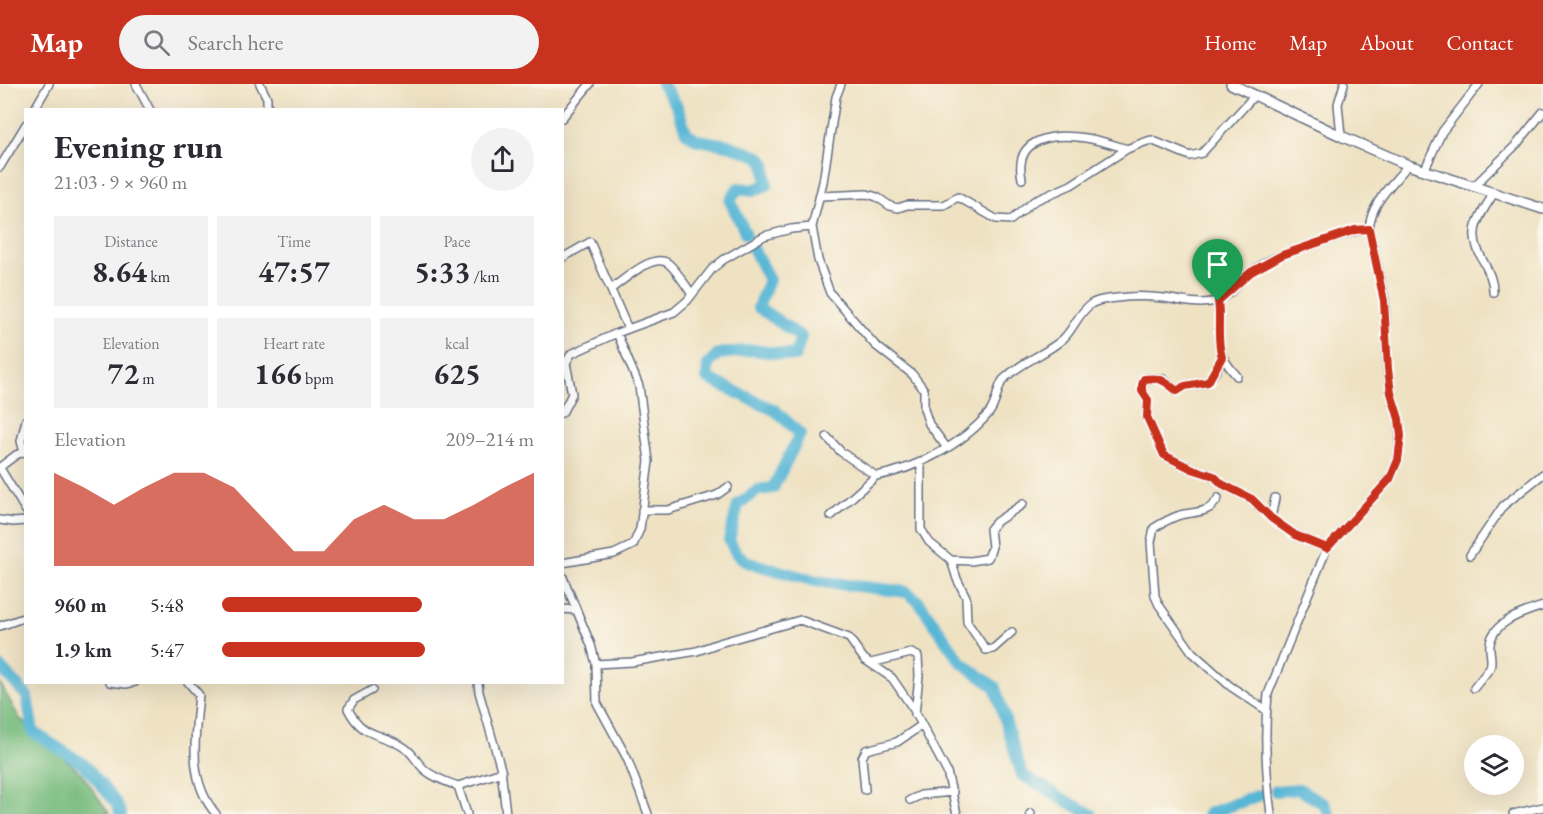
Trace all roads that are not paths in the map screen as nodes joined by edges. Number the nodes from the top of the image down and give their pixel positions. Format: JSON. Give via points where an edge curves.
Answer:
{"nodes":[{"id":1,"x":49,"y":84,"type":"edge"},
{"id":2,"x":136,"y":84,"type":"edge"},
{"id":3,"x":260,"y":84,"type":"edge"},
{"id":4,"x":590,"y":84,"type":"edge"},
{"id":5,"x":841,"y":84,"type":"edge"},
{"id":6,"x":1231,"y":84,"type":"edge"},
{"id":7,"x":1344,"y":84,"type":"edge"},
{"id":8,"x":1479,"y":84,"type":"edge"},
{"id":9,"x":1254,"y":96,"type":"junction"},
{"id":10,"x":35,"y":108,"type":"edge"},
{"id":11,"x":149,"y":108,"type":"edge"},
{"id":12,"x":267,"y":108,"type":"edge"},
{"id":13,"x":1543,"y":112,"type":"edge"},
{"id":14,"x":564,"y":115,"type":"edge"},
{"id":15,"x":24,"y":127,"type":"edge"},
{"id":16,"x":1341,"y":136,"type":"junction"},
{"id":17,"x":1127,"y":149,"type":"junction"},
{"id":18,"x":1408,"y":165,"type":"junction"},
{"id":19,"x":0,"y":167,"type":"edge"},
{"id":20,"x":1425,"y":169,"type":"junction"},
{"id":21,"x":1022,"y":179,"type":"dead end"},
{"id":22,"x":1473,"y":187,"type":"junction"},
{"id":23,"x":1494,"y":193,"type":"junction"},
{"id":24,"x":820,"y":196,"type":"junction"},
{"id":25,"x":1543,"y":209,"type":"edge"},
{"id":26,"x":812,"y":227,"type":"junction"},
{"id":27,"x":1369,"y":229,"type":"junction"},
{"id":28,"x":564,"y":257,"type":"edge"},
{"id":29,"x":611,"y":289,"type":"junction"},
{"id":30,"x":1492,"y":292,"type":"dead end"},
{"id":31,"x":693,"y":294,"type":"junction"},
{"id":32,"x":1218,"y":301,"type":"junction"},
{"id":33,"x":628,"y":329,"type":"junction"},
{"id":34,"x":617,"y":333,"type":"junction"},
{"id":35,"x":1222,"y":357,"type":"junction"},
{"id":36,"x":565,"y":359,"type":"edge"},
{"id":37,"x":1238,"y":376,"type":"dead end"},
{"id":38,"x":564,"y":409,"type":"edge"},
{"id":39,"x":24,"y":425,"type":"edge"},
{"id":40,"x":827,"y":437,"type":"dead end"},
{"id":41,"x":24,"y":444,"type":"edge"},
{"id":42,"x":947,"y":448,"type":"junction"},
{"id":43,"x":24,"y":452,"type":"edge"},
{"id":44,"x":921,"y":463,"type":"junction"},
{"id":45,"x":0,"y":467,"type":"edge"},
{"id":46,"x":1543,"y":474,"type":"edge"},
{"id":47,"x":876,"y":476,"type":"junction"},
{"id":48,"x":728,"y":487,"type":"dead end"},
{"id":49,"x":1218,"y":498,"type":"dead end"},
{"id":50,"x":1275,"y":498,"type":"dead end"},
{"id":51,"x":1023,"y":504,"type":"dead end"},
{"id":52,"x":24,"y":508,"type":"edge"},
{"id":53,"x":642,"y":510,"type":"junction"},
{"id":54,"x":831,"y":516,"type":"dead end"},
{"id":55,"x":1271,"y":518,"type":"junction"},
{"id":56,"x":0,"y":520,"type":"edge"},
{"id":57,"x":24,"y":521,"type":"edge"},
{"id":58,"x":1327,"y":548,"type":"junction"},
{"id":59,"x":1470,"y":555,"type":"dead end"},
{"id":60,"x":951,"y":560,"type":"junction"},
{"id":61,"x":564,"y":563,"type":"edge"},
{"id":62,"x":564,"y":580,"type":"edge"},
{"id":63,"x":1543,"y":606,"type":"edge"},
{"id":64,"x":564,"y":609,"type":"edge"},
{"id":65,"x":576,"y":610,"type":"junction"},
{"id":66,"x":24,"y":618,"type":"edge"},
{"id":67,"x":0,"y":626,"type":"edge"},
{"id":68,"x":1012,"y":632,"type":"dead end"},
{"id":69,"x":870,"y":663,"type":"junction"},
{"id":70,"x":596,"y":664,"type":"junction"},
{"id":71,"x":190,"y":684,"type":"edge"},
{"id":72,"x":478,"y":684,"type":"edge"},
{"id":73,"x":1474,"y":688,"type":"dead end"},
{"id":74,"x":372,"y":690,"type":"dead end"},
{"id":75,"x":1266,"y":710,"type":"junction"},
{"id":76,"x":915,"y":714,"type":"junction"},
{"id":77,"x":922,"y":725,"type":"junction"},
{"id":78,"x":502,"y":772,"type":"junction"},
{"id":79,"x":458,"y":786,"type":"junction"},
{"id":80,"x":865,"y":790,"type":"dead end"},
{"id":81,"x":953,"y":792,"type":"junction"},
{"id":82,"x":910,"y":800,"type":"dead end"},
{"id":83,"x":1543,"y":807,"type":"edge"},
{"id":84,"x":216,"y":814,"type":"edge"},
{"id":85,"x":467,"y":814,"type":"edge"},
{"id":86,"x":506,"y":814,"type":"edge"},
{"id":87,"x":648,"y":814,"type":"edge"},
{"id":88,"x":957,"y":814,"type":"edge"},
{"id":89,"x":1271,"y":814,"type":"edge"},
{"id":90,"x":1513,"y":814,"type":"edge"}],
"edges":[{"from":1,"to":10,"type":"street"},
{"from":2,"to":11,"type":"street"},
{"from":3,"to":12,"type":"street"},
{"from":4,"to":14,"type":"street"},
{"from":5,"to":24,"type":"street"},
{"from":6,"to":9,"type":"main road"},
{"from":7,"to":16,"type":"street","via":[[1338,104]]},
{"from":8,"to":20,"type":"street","via":[[1442,132]]},
{"from":9,"to":16,"type":"main road"},
{"from":9,"to":17,"type":"street","via":[[1203,153],[1190,156],[1151,141]]},
{"from":13,"to":22,"type":"street"},
{"from":15,"to":19,"type":"street"},
{"from":16,"to":18,"type":"main road"},
{"from":17,"to":21,"type":"street","via":[[1086,138],[1041,139],[1026,149],[1021,159]]},
{"from":17,"to":24,"type":"street","via":[[1071,185],[1034,201],[1011,220],[996,219],[957,197],[944,205],[898,208],[867,194]]},
{"from":18,"to":20,"type":"main road"},
{"from":18,"to":27,"type":"street","via":[[1375,205]]},
{"from":20,"to":22,"type":"main road"},
{"from":22,"to":23,"type":"main road"},
{"from":23,"to":25,"type":"main road"},
{"from":23,"to":30,"type":"street","via":[[1475,234],[1492,279]]},
{"from":24,"to":26,"type":"street"},
{"from":26,"to":31,"type":"street","via":[[764,236],[723,260]]},
{"from":26,"to":42,"type":"street","via":[[830,293],[875,345],[919,383],[924,390],[929,424]]},
{"from":27,"to":32,"type":"street","via":[[1355,230],[1282,255],[1251,272]]},
{"from":27,"to":58,"type":"street","via":[[1384,301],[1391,393],[1399,419],[1398,460],[1390,479]]},
{"from":28,"to":29,"type":"street","via":[[590,242]]},
{"from":29,"to":31,"type":"street","via":[[651,261],[661,260]]},
{"from":29,"to":33,"type":"street"},
{"from":31,"to":33,"type":"street","via":[[674,312]]},
{"from":32,"to":35,"type":"street","via":[[1218,345]]},
{"from":32,"to":42,"type":"street","via":[[1198,304],[1136,296],[1091,304],[1063,339],[1001,382],[991,412]]},
{"from":33,"to":34,"type":"street"},
{"from":34,"to":36,"type":"street"},
{"from":34,"to":53,"type":"street","via":[[639,386],[643,410],[649,461]]},
{"from":35,"to":37,"type":"street"},
{"from":35,"to":55,"type":"street","via":[[1208,382],[1176,390],[1163,379],[1144,379],[1147,417],[1164,455],[1214,476],[1252,499]]},
{"from":36,"to":38,"type":"street","via":[[572,394]]},
{"from":39,"to":41,"type":"street"},
{"from":40,"to":47,"type":"street","via":[[841,452]]},
{"from":42,"to":44,"type":"street"},
{"from":43,"to":45,"type":"street"},
{"from":44,"to":47,"type":"street"},
{"from":44,"to":60,"type":"street","via":[[921,529],[929,542]]},
{"from":45,"to":52,"type":"street"},
{"from":46,"to":59,"type":"street","via":[[1503,507]]},
{"from":47,"to":54,"type":"street"},
{"from":48,"to":53,"type":"street","via":[[717,495],[668,510]]},
{"from":49,"to":75,"type":"street","via":[[1203,512],[1178,516],[1154,528],[1151,542],[1155,596],[1192,652],[1230,686]]},
{"from":50,"to":55,"type":"street"},
{"from":51,"to":60,"type":"street","via":[[990,529],[992,547],[988,558]]},
{"from":53,"to":61,"type":"street","via":[[633,545],[614,554]]},
{"from":55,"to":58,"type":"street","via":[[1295,535]]},
{"from":56,"to":57,"type":"street"},
{"from":58,"to":75,"type":"street","via":[[1275,675]]},
{"from":60,"to":68,"type":"street","via":[[966,597],[967,622],[986,650],[993,649]]},
{"from":62,"to":65,"type":"street"},
{"from":63,"to":73,"type":"street","via":[[1526,611],[1498,630],[1491,639],[1490,668]]},
{"from":64,"to":65,"type":"street"},
{"from":65,"to":70,"type":"street"},
{"from":66,"to":67,"type":"street"},
{"from":69,"to":70,"type":"street","via":[[849,638],[800,620],[697,651]]},
{"from":69,"to":76,"type":"street","via":[[892,678]]},
{"from":69,"to":76,"type":"street","via":[[911,653],[918,656]]},
{"from":70,"to":87,"type":"street","via":[[597,703],[627,758]]},
{"from":71,"to":84,"type":"street","via":[[199,695],[194,764],[206,802]]},
{"from":72,"to":78,"type":"street"},
{"from":74,"to":79,"type":"street","via":[[354,700],[348,709],[356,723],[407,749],[425,771]]},
{"from":75,"to":89,"type":"street"},
{"from":76,"to":77,"type":"street"},
{"from":77,"to":80,"type":"street","via":[[897,742],[866,750],[862,758]]},
{"from":77,"to":81,"type":"street"},
{"from":78,"to":79,"type":"street"},
{"from":78,"to":86,"type":"street"},
{"from":79,"to":85,"type":"street"},
{"from":81,"to":82,"type":"street"},
{"from":81,"to":88,"type":"street"},
{"from":83,"to":90,"type":"street"}]}
